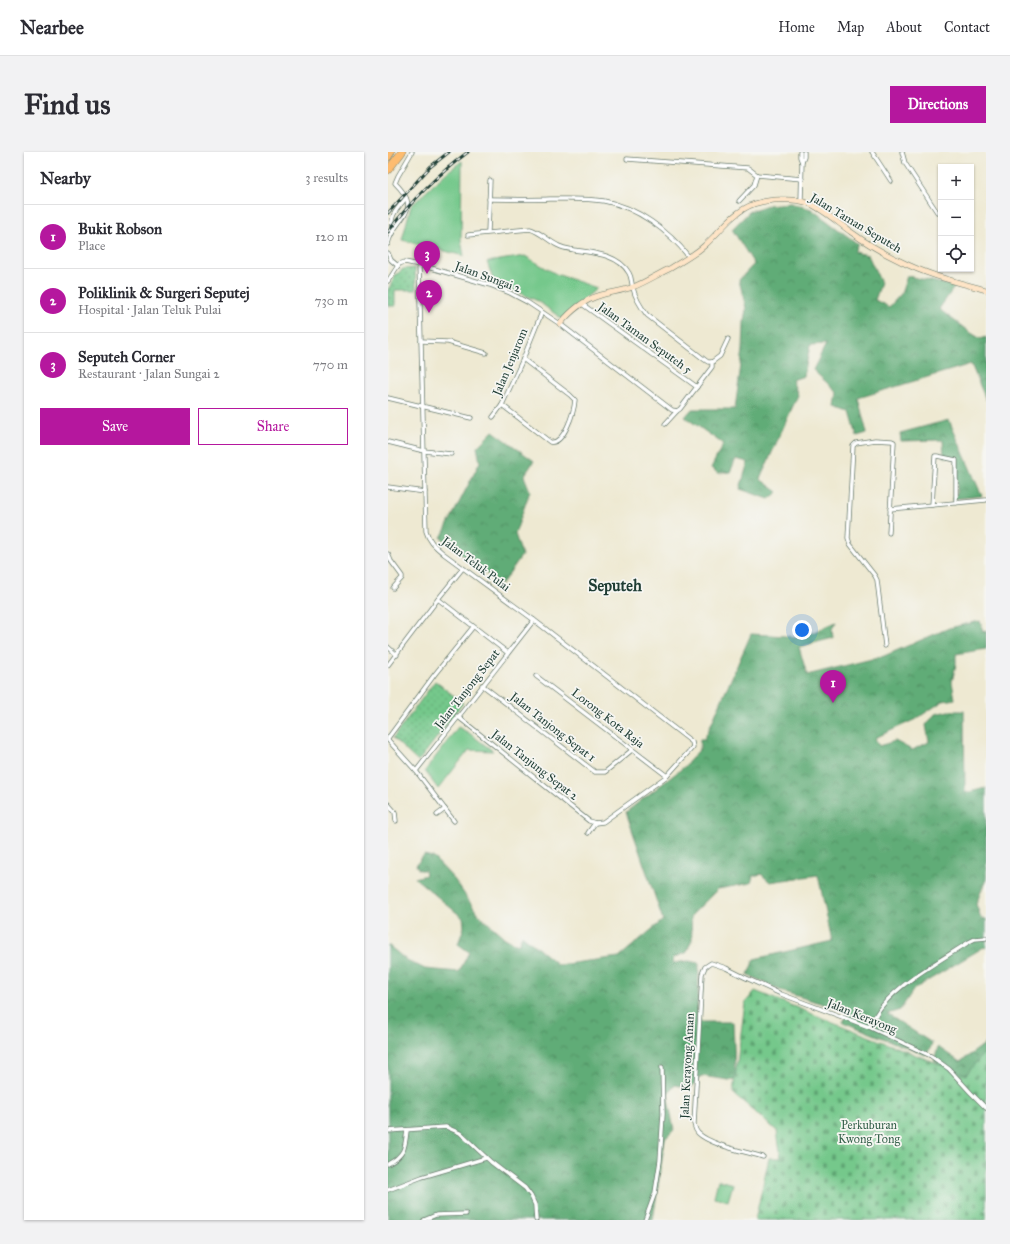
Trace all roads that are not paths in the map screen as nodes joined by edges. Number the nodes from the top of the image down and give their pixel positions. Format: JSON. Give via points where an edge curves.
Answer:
{"nodes":[{"id":1,"x":391,"y":152,"type":"edge"},
{"id":2,"x":396,"y":152,"type":"edge"},
{"id":3,"x":402,"y":152,"type":"edge"},
{"id":4,"x":412,"y":152,"type":"edge"},
{"id":5,"x":800,"y":152,"type":"edge"},
{"id":6,"x":804,"y":152,"type":"edge"},
{"id":7,"x":872,"y":152,"type":"edge"},
{"id":8,"x":902,"y":152,"type":"edge"},
{"id":9,"x":388,"y":157,"type":"edge"},
{"id":10,"x":627,"y":159,"type":"dead end"},
{"id":11,"x":802,"y":162,"type":"junction"},
{"id":12,"x":388,"y":166,"type":"edge"},
{"id":13,"x":388,"y":170,"type":"edge"},
{"id":14,"x":757,"y":175,"type":"junction"},
{"id":15,"x":802,"y":179,"type":"junction"},
{"id":16,"x":490,"y":180,"type":"dead end"},
{"id":17,"x":891,"y":181,"type":"dead end"},
{"id":18,"x":406,"y":198,"type":"junction"},
{"id":19,"x":489,"y":199,"type":"junction"},
{"id":20,"x":739,"y":201,"type":"dead end"},
{"id":21,"x":801,"y":201,"type":"junction"},
{"id":22,"x":937,"y":212,"type":"dead end"},
{"id":23,"x":488,"y":232,"type":"junction"},
{"id":24,"x":392,"y":233,"type":"junction"},
{"id":25,"x":468,"y":235,"type":"dead end"},
{"id":26,"x":388,"y":244,"type":"edge"},
{"id":27,"x":388,"y":253,"type":"edge"},
{"id":28,"x":689,"y":257,"type":"junction"},
{"id":29,"x":420,"y":264,"type":"junction"},
{"id":30,"x":398,"y":266,"type":"junction"},
{"id":31,"x":388,"y":281,"type":"edge"},
{"id":32,"x":632,"y":287,"type":"junction"},
{"id":33,"x":986,"y":290,"type":"edge"},
{"id":34,"x":582,"y":304,"type":"junction"},
{"id":35,"x":542,"y":312,"type":"junction"},
{"id":36,"x":560,"y":324,"type":"junction"},
{"id":37,"x":728,"y":339,"type":"dead end"},
{"id":38,"x":422,"y":341,"type":"junction"},
{"id":39,"x":486,"y":353,"type":"dead end"},
{"id":40,"x":523,"y":359,"type":"junction"},
{"id":41,"x":712,"y":362,"type":"junction"},
{"id":42,"x":697,"y":388,"type":"junction"},
{"id":43,"x":388,"y":398,"type":"edge"},
{"id":44,"x":502,"y":405,"type":"junction"},
{"id":45,"x":423,"y":406,"type":"junction"},
{"id":46,"x":677,"y":411,"type":"junction"},
{"id":47,"x":493,"y":417,"type":"dead end"},
{"id":48,"x":472,"y":418,"type":"dead end"},
{"id":49,"x":666,"y":424,"type":"dead end"},
{"id":50,"x":388,"y":442,"type":"edge"},
{"id":51,"x":424,"y":451,"type":"junction"},
{"id":52,"x":451,"y":454,"type":"dead end"},
{"id":53,"x":388,"y":488,"type":"edge"},
{"id":54,"x":426,"y":492,"type":"junction"},
{"id":55,"x":986,"y":500,"type":"edge"},
{"id":56,"x":956,"y":503,"type":"junction"},
{"id":57,"x":932,"y":505,"type":"junction"},
{"id":58,"x":890,"y":509,"type":"junction"},
{"id":59,"x":889,"y":533,"type":"dead end"},
{"id":60,"x":388,"y":554,"type":"edge"},
{"id":61,"x":463,"y":568,"type":"junction"},
{"id":62,"x":393,"y":588,"type":"dead end"},
{"id":63,"x":438,"y":599,"type":"junction"},
{"id":64,"x":534,"y":620,"type":"junction"},
{"id":65,"x":473,"y":626,"type":"junction"},
{"id":66,"x":885,"y":646,"type":"dead end"},
{"id":67,"x":388,"y":647,"type":"edge"},
{"id":68,"x":508,"y":653,"type":"junction"},
{"id":69,"x":397,"y":654,"type":"junction"},
{"id":70,"x":388,"y":665,"type":"edge"},
{"id":71,"x":536,"y":676,"type":"dead end"},
{"id":72,"x":482,"y":685,"type":"junction"},
{"id":73,"x":458,"y":716,"type":"junction"},
{"id":74,"x":388,"y":739,"type":"edge"},
{"id":75,"x":632,"y":750,"type":"junction"},
{"id":76,"x":416,"y":771,"type":"junction"},
{"id":77,"x":667,"y":776,"type":"junction"},
{"id":78,"x":388,"y":804,"type":"edge"},
{"id":79,"x":445,"y":809,"type":"junction"},
{"id":80,"x":437,"y":815,"type":"dead end"},
{"id":81,"x":396,"y":821,"type":"dead end"},
{"id":82,"x":454,"y":822,"type":"dead end"},
{"id":83,"x":595,"y":823,"type":"junction"},
{"id":84,"x":588,"y":833,"type":"dead end"},
{"id":85,"x":986,"y":938,"type":"edge"},
{"id":86,"x":716,"y":964,"type":"joint"},
{"id":87,"x":869,"y":1027,"type":"junction"},
{"id":88,"x":662,"y":1067,"type":"dead end"},
{"id":89,"x":986,"y":1108,"type":"edge"},
{"id":90,"x":407,"y":1130,"type":"junction"},
{"id":91,"x":388,"y":1131,"type":"edge"},
{"id":92,"x":763,"y":1157,"type":"dead end"},
{"id":93,"x":486,"y":1158,"type":"junction"},
{"id":94,"x":388,"y":1164,"type":"edge"},
{"id":95,"x":388,"y":1190,"type":"edge"},
{"id":96,"x":466,"y":1214,"type":"dead end"},
{"id":97,"x":424,"y":1220,"type":"edge"},
{"id":98,"x":536,"y":1220,"type":"edge"},
{"id":99,"x":645,"y":1220,"type":"edge"}],
"edges":[{"from":1,"to":9,"type":"highway"},
{"from":2,"to":12,"type":"highway"},
{"from":3,"to":13,"type":"highway"},
{"from":4,"to":18,"type":"street","via":[[395,183]]},
{"from":5,"to":11,"type":"street"},
{"from":6,"to":11,"type":"street"},
{"from":7,"to":17,"type":"street"},
{"from":8,"to":22,"type":"street","via":[[905,163]]},
{"from":10,"to":14,"type":"street","via":[[748,168]]},
{"from":11,"to":15,"type":"street"},
{"from":14,"to":15,"type":"street"},
{"from":14,"to":20,"type":"street","via":[[754,185]]},
{"from":15,"to":21,"type":"street"},
{"from":16,"to":19,"type":"street"},
{"from":18,"to":24,"type":"street","via":[[392,217]]},
{"from":18,"to":24,"type":"street","via":[[407,211]]},
{"from":19,"to":23,"type":"street"},
{"from":19,"to":28,"type":"street","via":[[605,201],[633,210],[652,222],[682,247]]},
{"from":21,"to":28,"type":"street","name":"Jalan Taman Seputeh","via":[[781,200],[753,204],[728,221],[703,247]]},
{"from":21,"to":33,"type":"street","name":"Jalan Taman Seputeh","via":[[819,209],[863,240],[922,272]]},
{"from":23,"to":25,"type":"street"},
{"from":23,"to":32,"type":"street","via":[[530,229],[559,247],[607,256],[626,269],[632,280]]},
{"from":24,"to":26,"type":"street"},
{"from":27,"to":30,"type":"street"},
{"from":28,"to":32,"type":"street","name":"Jalan Taman Seputeh"},
{"from":29,"to":30,"type":"street","name":"Jalan Sungai 2","via":[[402,262]]},
{"from":29,"to":35,"type":"street","name":"Jalan Sungai 2","via":[[490,285],[510,293]]},
{"from":29,"to":38,"type":"street","name":"Jalan Teluk Pulai"},
{"from":30,"to":31,"type":"street"},
{"from":32,"to":34,"type":"street","name":"Jalan Taman Seputeh","via":[[601,295]]},
{"from":32,"to":41,"type":"street","via":[[641,308],[650,318],[705,360]]},
{"from":34,"to":36,"type":"street","name":"Jalan Taman Seputeh"},
{"from":34,"to":42,"type":"street","name":"Jalan Taman Seputeh 5"},
{"from":35,"to":36,"type":"street","name":"Jalan Sungai 2"},
{"from":35,"to":40,"type":"street","name":"Jalan Jenjarom"},
{"from":36,"to":46,"type":"street","via":[[672,410]]},
{"from":37,"to":41,"type":"street","via":[[720,356]]},
{"from":38,"to":39,"type":"street","via":[[448,342]]},
{"from":38,"to":45,"type":"street","name":"Jalan Teluk Pulai"},
{"from":40,"to":44,"type":"street","name":"Jalan Jenjarom"},
{"from":40,"to":44,"type":"street","via":[[575,400],[570,419],[563,434],[554,443]]},
{"from":41,"to":42,"type":"street","via":[[712,368]]},
{"from":42,"to":46,"type":"street"},
{"from":43,"to":45,"type":"street"},
{"from":44,"to":47,"type":"street","name":"Jalan Jenjarom"},
{"from":45,"to":48,"type":"street"},
{"from":45,"to":51,"type":"street","name":"Jalan Teluk Pulai"},
{"from":46,"to":49,"type":"street"},
{"from":50,"to":51,"type":"street"},
{"from":51,"to":52,"type":"street"},
{"from":51,"to":54,"type":"street","name":"Jalan Teluk Pulai"},
{"from":53,"to":54,"type":"street"},
{"from":54,"to":61,"type":"street","name":"Jalan Teluk Pulai","via":[[428,538]]},
{"from":55,"to":56,"type":"street"},
{"from":56,"to":57,"type":"street"},
{"from":56,"to":57,"type":"street","via":[[956,460],[935,456]]},
{"from":57,"to":58,"type":"street"},
{"from":58,"to":59,"type":"street"},
{"from":58,"to":66,"type":"street","via":[[894,442],[875,440],[856,443],[853,446],[848,541],[875,576]]},
{"from":60,"to":62,"type":"street","via":[[402,576]]},
{"from":61,"to":63,"type":"street"},
{"from":61,"to":64,"type":"street","name":"Jalan Teluk Pulai"},
{"from":63,"to":65,"type":"street"},
{"from":63,"to":69,"type":"street"},
{"from":64,"to":68,"type":"street","name":"Jalan Tanjong Sepat"},
{"from":64,"to":77,"type":"street","name":"Jalan Teluk Pulai","via":[[692,742],[692,749]]},
{"from":65,"to":68,"type":"street"},
{"from":65,"to":74,"type":"street"},
{"from":67,"to":69,"type":"street"},
{"from":68,"to":72,"type":"street","name":"Jalan Tanjong Sepat"},
{"from":69,"to":70,"type":"street"},
{"from":71,"to":75,"type":"street","name":"Lorong Kota Raja"},
{"from":72,"to":73,"type":"street","name":"Jalan Tanjong Sepat"},
{"from":72,"to":75,"type":"street","name":"Jalan Tanjong Sepat 1","via":[[596,772],[604,772]]},
{"from":73,"to":76,"type":"street","name":"Jalan Tanjong Sepat"},
{"from":73,"to":83,"type":"street","name":"Jalan Tanjung Sepat 2","via":[[589,821]]},
{"from":74,"to":76,"type":"street"},
{"from":75,"to":77,"type":"street","name":"Lorong Kota Raja"},
{"from":76,"to":79,"type":"street"},
{"from":77,"to":83,"type":"street","via":[[603,822]]},
{"from":78,"to":81,"type":"street","via":[[395,812]]},
{"from":79,"to":80,"type":"street"},
{"from":79,"to":82,"type":"street"},
{"from":83,"to":84,"type":"street"},
{"from":85,"to":87,"type":"street","via":[[975,939],[916,976],[882,1006]]},
{"from":86,"to":87,"type":"street","name":"Jalan Kerayong","via":[[781,994]]},
{"from":86,"to":92,"type":"street","name":"Jalan Kerayong Aman","via":[[708,964],[702,974],[695,1129],[698,1134],[710,1140]]},
{"from":87,"to":89,"type":"street","name":"Jalan Kerayong","via":[[939,1061]]},
{"from":88,"to":99,"type":"street","via":[[660,1161],[655,1193]]},
{"from":90,"to":91,"type":"street"},
{"from":90,"to":93,"type":"street","via":[[446,1127],[460,1133]]},
{"from":90,"to":94,"type":"street","via":[[404,1149],[400,1156]]},
{"from":93,"to":95,"type":"street"},
{"from":93,"to":98,"type":"street","via":[[526,1188],[535,1205]]},
{"from":96,"to":97,"type":"street","via":[[436,1216]]}]}
